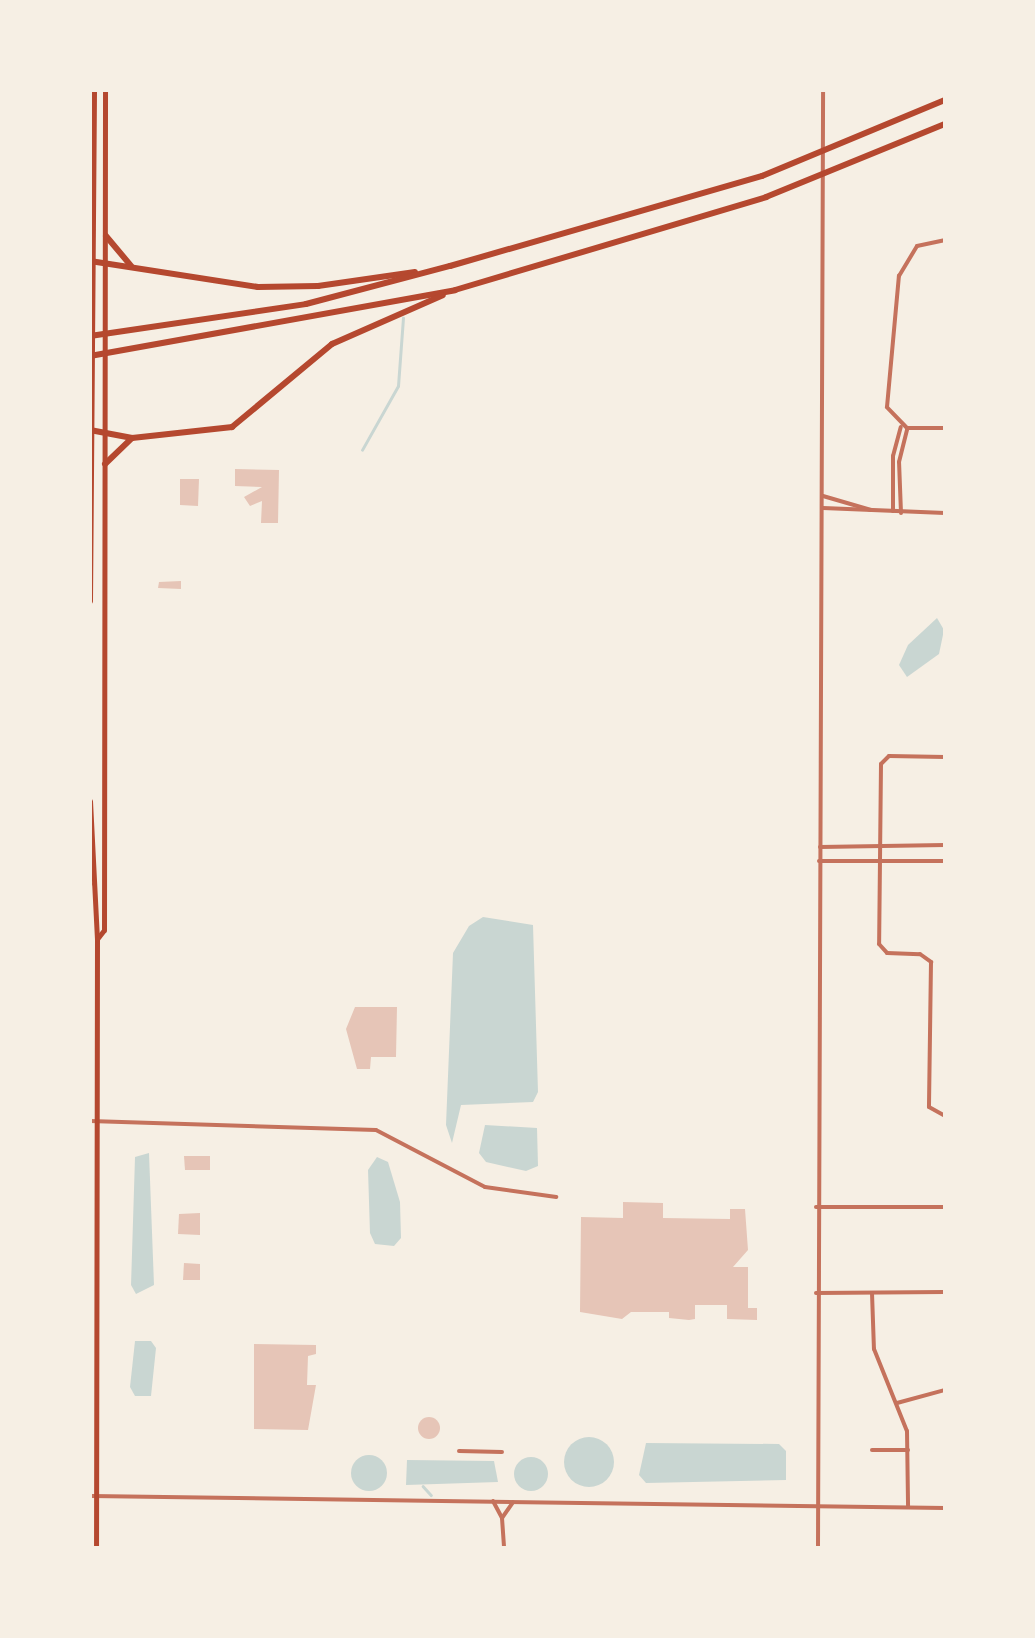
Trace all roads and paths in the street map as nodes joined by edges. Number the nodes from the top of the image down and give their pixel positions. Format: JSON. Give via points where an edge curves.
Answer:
{"nodes":[{"id":1,"x":94,"y":90,"type":"edge"},
{"id":2,"x":105,"y":90,"type":"edge"},
{"id":3,"x":823,"y":90,"type":"edge"},
{"id":4,"x":945,"y":100,"type":"edge"},
{"id":5,"x":945,"y":124,"type":"edge"},
{"id":6,"x":91,"y":231,"type":"edge"},
{"id":7,"x":106,"y":236,"type":"junction"},
{"id":8,"x":945,"y":240,"type":"edge"},
{"id":9,"x":91,"y":261,"type":"edge"},
{"id":10,"x":106,"y":266,"type":"junction"},
{"id":11,"x":132,"y":266,"type":"junction"},
{"id":12,"x":450,"y":266,"type":"junction"},
{"id":13,"x":468,"y":286,"type":"junction"},
{"id":14,"x":91,"y":306,"type":"edge"},
{"id":15,"x":90,"y":336,"type":"edge"},
{"id":16,"x":90,"y":356,"type":"edge"},
{"id":17,"x":90,"y":378,"type":"edge"},
{"id":18,"x":904,"y":428,"type":"junction"},
{"id":19,"x":945,"y":428,"type":"edge"},
{"id":20,"x":90,"y":430,"type":"edge"},
{"id":21,"x":106,"y":434,"type":"junction"},
{"id":22,"x":132,"y":438,"type":"junction"},
{"id":23,"x":90,"y":462,"type":"edge"},
{"id":24,"x":106,"y":464,"type":"junction"},
{"id":25,"x":823,"y":496,"type":"junction"},
{"id":26,"x":823,"y":508,"type":"junction"},
{"id":27,"x":872,"y":510,"type":"junction"},
{"id":28,"x":945,"y":512,"type":"edge"},
{"id":29,"x":893,"y":513,"type":"junction"},
{"id":30,"x":901,"y":513,"type":"junction"},
{"id":31,"x":90,"y":601,"type":"edge"},
{"id":32,"x":945,"y":757,"type":"edge"},
{"id":33,"x":90,"y":801,"type":"edge"},
{"id":34,"x":945,"y":845,"type":"edge"},
{"id":35,"x":881,"y":846,"type":"junction"},
{"id":36,"x":820,"y":847,"type":"junction"},
{"id":37,"x":880,"y":860,"type":"junction"},
{"id":38,"x":820,"y":861,"type":"junction"},
{"id":39,"x":945,"y":861,"type":"edge"},
{"id":40,"x":90,"y":884,"type":"edge"},
{"id":41,"x":97,"y":940,"type":"junction"},
{"id":42,"x":945,"y":1116,"type":"edge"},
{"id":43,"x":93,"y":1121,"type":"edge"},
{"id":44,"x":556,"y":1197,"type":"dead end"},
{"id":45,"x":816,"y":1207,"type":"junction"},
{"id":46,"x":945,"y":1207,"type":"edge"},
{"id":47,"x":945,"y":1292,"type":"edge"},
{"id":48,"x":816,"y":1293,"type":"junction"},
{"id":49,"x":872,"y":1294,"type":"junction"},
{"id":50,"x":945,"y":1390,"type":"edge"},
{"id":51,"x":897,"y":1403,"type":"junction"},
{"id":52,"x":459,"y":1450,"type":"dead end"},
{"id":53,"x":872,"y":1450,"type":"dead end"},
{"id":54,"x":908,"y":1450,"type":"junction"},
{"id":55,"x":502,"y":1452,"type":"dead end"},
{"id":56,"x":92,"y":1496,"type":"edge"},
{"id":57,"x":492,"y":1501,"type":"junction"},
{"id":58,"x":513,"y":1502,"type":"junction"},
{"id":59,"x":818,"y":1508,"type":"junction"},
{"id":60,"x":908,"y":1508,"type":"junction"},
{"id":61,"x":945,"y":1508,"type":"edge"},
{"id":62,"x":502,"y":1518,"type":"junction"},
{"id":63,"x":96,"y":1548,"type":"edge"},
{"id":64,"x":504,"y":1548,"type":"edge"},
{"id":65,"x":818,"y":1548,"type":"edge"}],
"edges":[{"from":1,"to":6,"type":"main road"},
{"from":2,"to":7,"type":"main road"},
{"from":3,"to":25,"type":"street"},
{"from":4,"to":12,"type":"highway","via":[[762,176]]},
{"from":5,"to":13,"type":"highway","via":[[766,196]]},
{"from":6,"to":9,"type":"main road"},
{"from":7,"to":10,"type":"main road"},
{"from":7,"to":11,"type":"highway"},
{"from":8,"to":18,"type":"street","via":[[917,246],[902,266],[886,399]]},
{"from":9,"to":10,"type":"highway"},
{"from":9,"to":14,"type":"main road"},
{"from":10,"to":11,"type":"highway"},
{"from":10,"to":21,"type":"main road"},
{"from":11,"to":12,"type":"highway","via":[[258,287],[318,286]]},
{"from":12,"to":15,"type":"highway","via":[[306,304]]},
{"from":13,"to":16,"type":"highway"},
{"from":13,"to":22,"type":"highway","via":[[332,344],[232,427]]},
{"from":14,"to":17,"type":"main road"},
{"from":17,"to":20,"type":"main road"},
{"from":18,"to":19,"type":"street"},
{"from":18,"to":29,"type":"street","via":[[892,456]]},
{"from":18,"to":30,"type":"street"},
{"from":20,"to":21,"type":"highway"},
{"from":20,"to":23,"type":"main road"},
{"from":21,"to":22,"type":"highway"},
{"from":21,"to":24,"type":"main road"},
{"from":22,"to":24,"type":"highway"},
{"from":23,"to":31,"type":"main road"},
{"from":24,"to":41,"type":"main road","via":[[104,930]]},
{"from":25,"to":26,"type":"street"},
{"from":25,"to":27,"type":"street"},
{"from":26,"to":27,"type":"street"},
{"from":26,"to":36,"type":"street"},
{"from":27,"to":29,"type":"street"},
{"from":28,"to":30,"type":"street"},
{"from":29,"to":30,"type":"street"},
{"from":32,"to":35,"type":"street","via":[[884,760]]},
{"from":33,"to":40,"type":"main road"},
{"from":34,"to":35,"type":"street"},
{"from":35,"to":36,"type":"street"},
{"from":35,"to":37,"type":"street"},
{"from":36,"to":38,"type":"street"},
{"from":37,"to":38,"type":"street"},
{"from":37,"to":39,"type":"street"},
{"from":37,"to":42,"type":"street","via":[[881,950],[920,954],[930,962],[932,1112]]},
{"from":38,"to":45,"type":"street"},
{"from":40,"to":41,"type":"main road"},
{"from":41,"to":43,"type":"main road"},
{"from":43,"to":44,"type":"street","via":[[376,1130],[485,1187]]},
{"from":43,"to":56,"type":"main road"},
{"from":45,"to":46,"type":"street"},
{"from":45,"to":48,"type":"street"},
{"from":47,"to":49,"type":"street"},
{"from":48,"to":49,"type":"street"},
{"from":48,"to":59,"type":"street"},
{"from":49,"to":51,"type":"street","via":[[874,1349]]},
{"from":50,"to":51,"type":"street"},
{"from":51,"to":54,"type":"street"},
{"from":52,"to":55,"type":"street"},
{"from":53,"to":54,"type":"street"},
{"from":54,"to":60,"type":"street"},
{"from":56,"to":57,"type":"street"},
{"from":56,"to":63,"type":"main road"},
{"from":57,"to":58,"type":"street"},
{"from":57,"to":62,"type":"street"},
{"from":58,"to":59,"type":"street"},
{"from":58,"to":62,"type":"street"},
{"from":59,"to":60,"type":"street"},
{"from":59,"to":65,"type":"street"},
{"from":60,"to":61,"type":"street"},
{"from":62,"to":64,"type":"street"}]}
